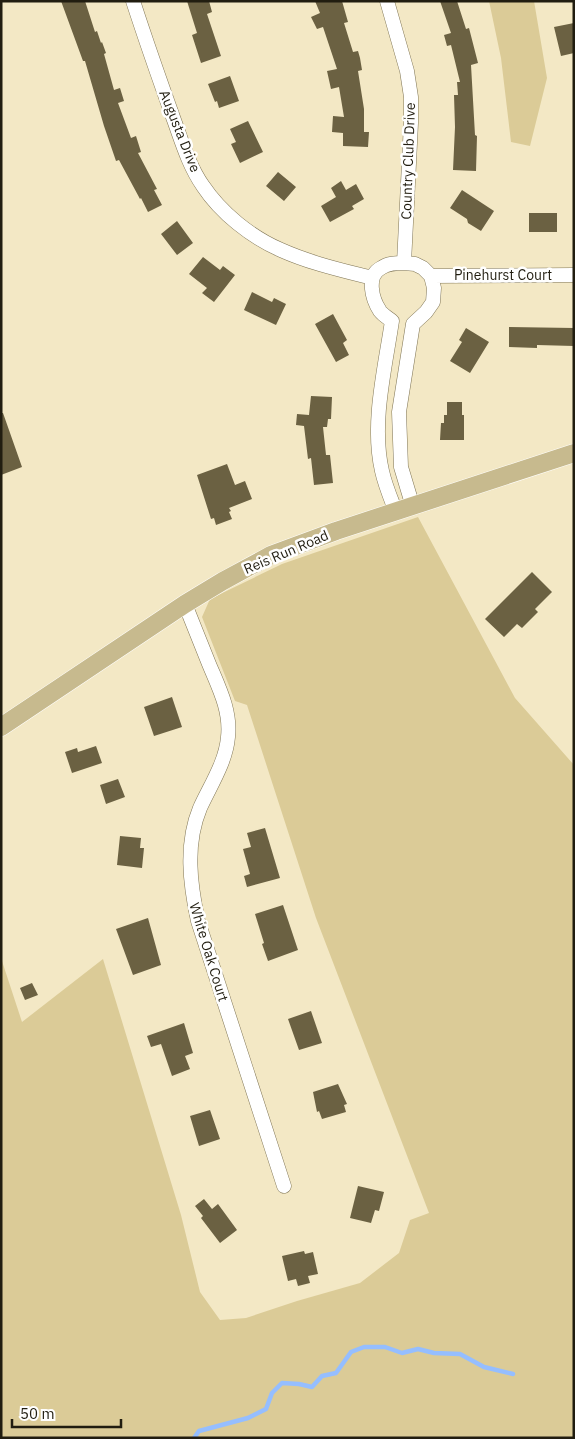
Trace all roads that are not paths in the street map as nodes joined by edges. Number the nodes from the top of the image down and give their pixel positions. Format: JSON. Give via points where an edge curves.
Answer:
{"nodes":[{"id":1,"x":133,"y":1,"type":"edge"},
{"id":2,"x":387,"y":1,"type":"edge"},
{"id":3,"x":404,"y":263,"type":"junction"},
{"id":4,"x":574,"y":275,"type":"edge"},
{"id":5,"x":431,"y":276,"type":"junction"},
{"id":6,"x":372,"y":278,"type":"junction"},
{"id":7,"x":392,"y":321,"type":"junction"},
{"id":8,"x":413,"y":324,"type":"junction"},
{"id":9,"x":574,"y":453,"type":"edge"},
{"id":10,"x":413,"y":506,"type":"junction"},
{"id":11,"x":396,"y":512,"type":"junction"},
{"id":12,"x":185,"y":604,"type":"junction"},
{"id":13,"x":1,"y":727,"type":"edge"},
{"id":14,"x":284,"y":1186,"type":"dead end"}],
"edges":[{"from":1,"to":6,"type":"street","name":"Augusta Drive","via":[[189,161],[202,185],[220,207],[254,235],[281,250],[322,266]]},
{"from":2,"to":3,"type":"street","name":"Country Club Drive","via":[[411,97]]},
{"from":3,"to":5,"type":"street","via":[[415,264]]},
{"from":3,"to":6,"type":"street","via":[[379,268]]},
{"from":4,"to":5,"type":"street","name":"Pinehurst Court"},
{"from":5,"to":8,"type":"street","via":[[433,302]]},
{"from":6,"to":7,"type":"street","via":[[375,300],[381,312]]},
{"from":7,"to":8,"type":"street"},
{"from":7,"to":11,"type":"street","via":[[379,409],[379,449],[382,470]]},
{"from":8,"to":10,"type":"street","via":[[399,412],[401,467]]},
{"from":9,"to":10,"type":"main road","name":"Reis Run Road"},
{"from":10,"to":11,"type":"main road","name":"Reis Run Road"},
{"from":11,"to":12,"type":"main road","name":"Reis Run Road","via":[[271,555]]},
{"from":12,"to":13,"type":"main road","name":"Reis Run Road"},
{"from":12,"to":14,"type":"street","name":"White Oak Court","via":[[226,704],[228,717],[228,738],[222,762],[199,811],[193,833],[190,855],[193,897]]}]}
